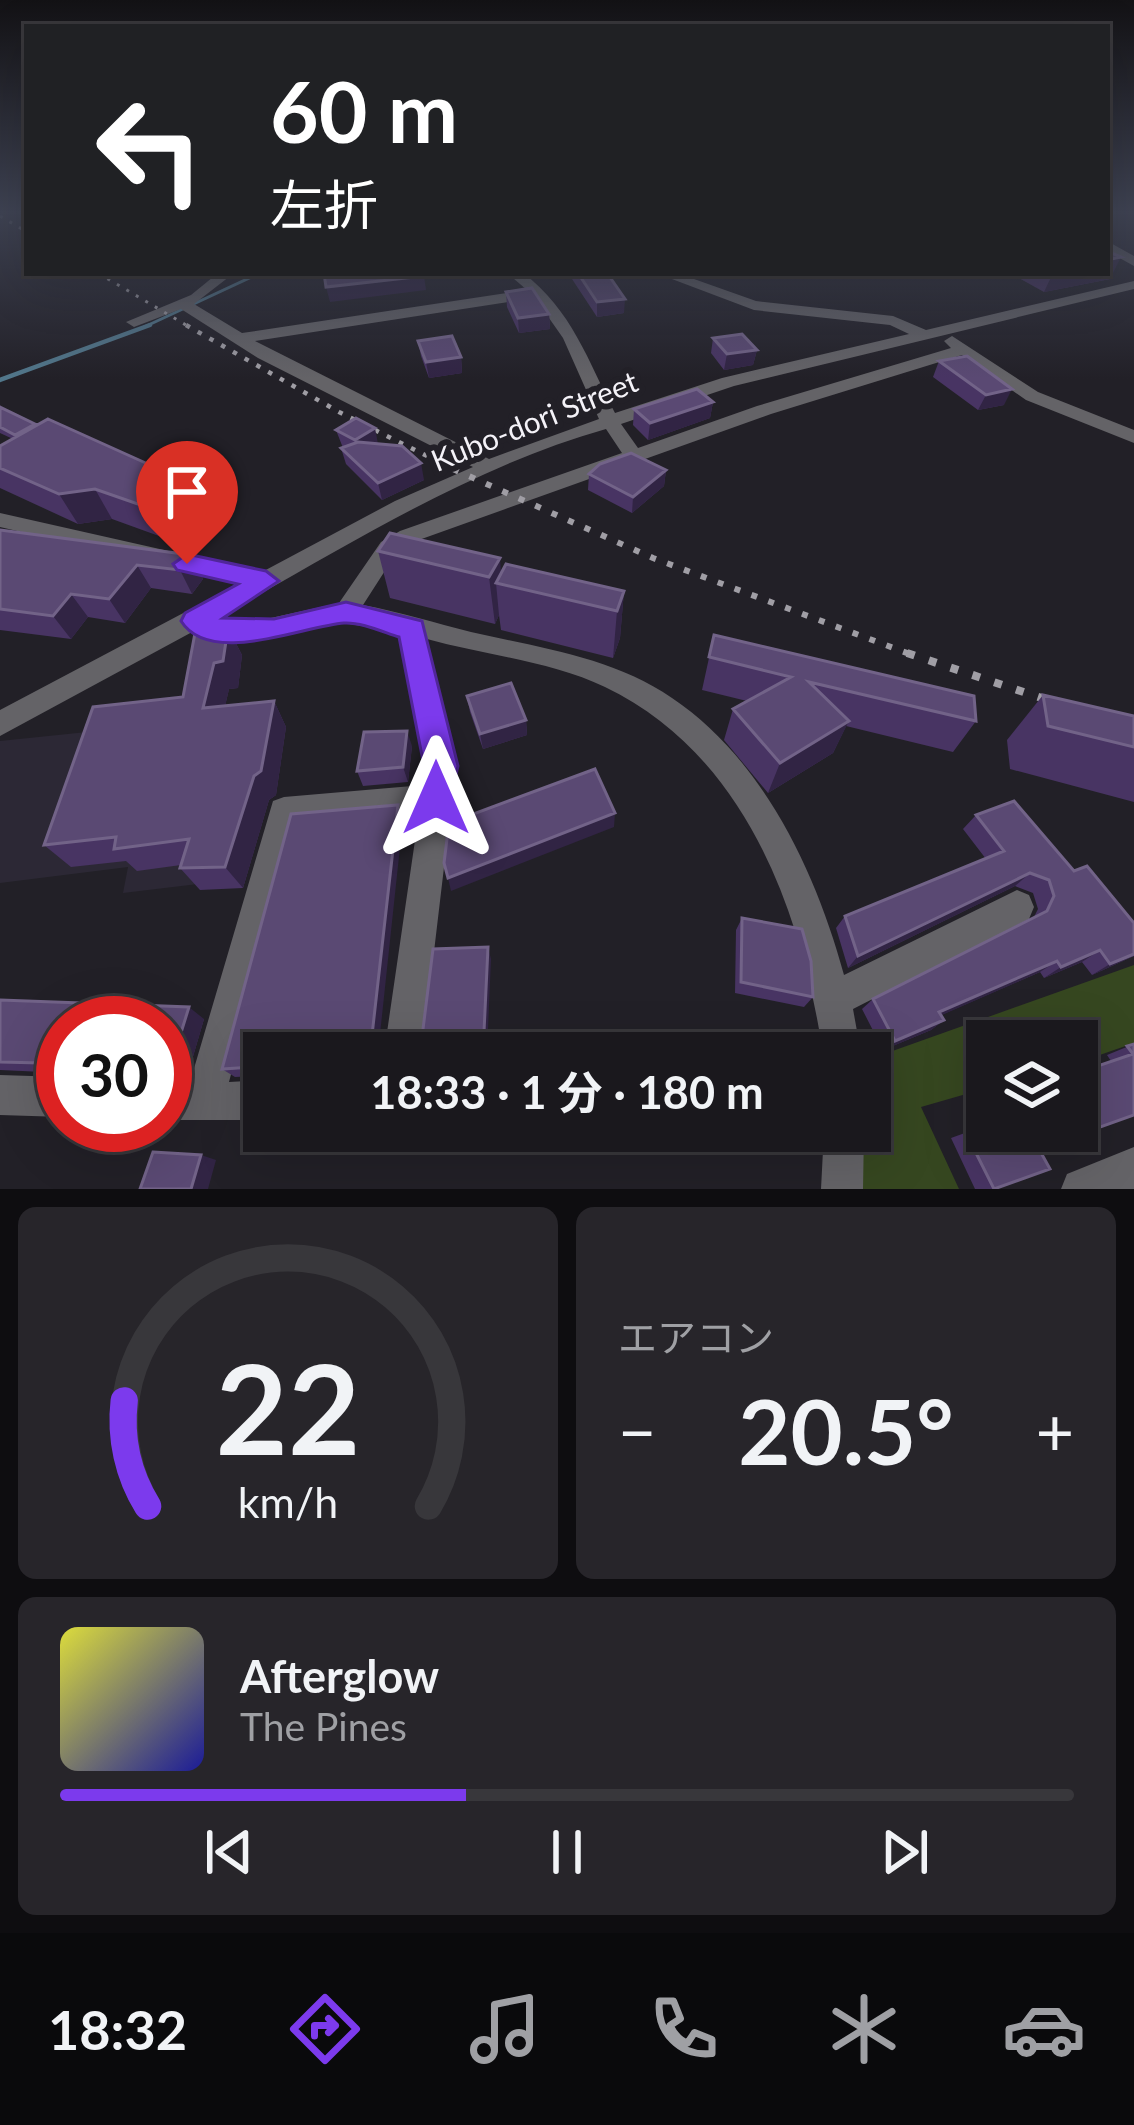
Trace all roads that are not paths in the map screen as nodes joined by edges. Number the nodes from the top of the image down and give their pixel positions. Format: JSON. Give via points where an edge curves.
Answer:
{"nodes":[{"id":1,"x":224,"y":276,"type":"edge"},
{"id":2,"x":517,"y":276,"type":"edge"},
{"id":3,"x":672,"y":276,"type":"edge"},
{"id":4,"x":1134,"y":285,"type":"edge"},
{"id":5,"x":537,"y":293,"type":"junction"},
{"id":6,"x":187,"y":306,"type":"junction"},
{"id":7,"x":134,"y":322,"type":"dead end"},
{"id":8,"x":934,"y":334,"type":"junction"},
{"id":9,"x":238,"y":339,"type":"junction"},
{"id":10,"x":962,"y":350,"type":"junction"},
{"id":11,"x":608,"y":418,"type":"junction"},
{"id":12,"x":1134,"y":437,"type":"edge"},
{"id":13,"x":633,"y":455,"type":"junction"},
{"id":14,"x":489,"y":467,"type":"junction"},
{"id":15,"x":0,"y":520,"type":"edge"},
{"id":16,"x":266,"y":581,"type":"junction"},
{"id":17,"x":346,"y":612,"type":"junction"},
{"id":18,"x":195,"y":621,"type":"junction"},
{"id":19,"x":412,"y":629,"type":"junction"},
{"id":20,"x":54,"y":692,"type":"junction"},
{"id":21,"x":0,"y":705,"type":"edge"},
{"id":22,"x":0,"y":724,"type":"edge"},
{"id":23,"x":436,"y":798,"type":"junction"},
{"id":24,"x":1017,"y":908,"type":"dead end"},
{"id":25,"x":836,"y":998,"type":"junction"},
{"id":26,"x":406,"y":1032,"type":"edge"},
{"id":27,"x":840,"y":1032,"type":"edge"},
{"id":28,"x":192,"y":1078,"type":"edge"},
{"id":29,"x":0,"y":1095,"type":"edge"},
{"id":30,"x":36,"y":1096,"type":"edge"},
{"id":31,"x":243,"y":1100,"type":"edge"},
{"id":32,"x":192,"y":1101,"type":"edge"},
{"id":33,"x":843,"y":1152,"type":"edge"},
{"id":34,"x":1134,"y":1168,"type":"edge"},
{"id":35,"x":842,"y":1189,"type":"edge"},
{"id":36,"x":1082,"y":1189,"type":"edge"}],
"edges":[{"from":1,"to":6,"type":"street"},
{"from":2,"to":5,"type":"street"},
{"from":3,"to":8,"type":"street","via":[[754,305],[893,321]]},
{"from":4,"to":8,"type":"street","name":"Kubo-dori Street"},
{"from":5,"to":9,"type":"street"},
{"from":5,"to":11,"type":"street","via":[[573,332]]},
{"from":6,"to":7,"type":"street"},
{"from":6,"to":9,"type":"street"},
{"from":8,"to":10,"type":"street"},
{"from":8,"to":11,"type":"street","name":"Kubo-dori Street"},
{"from":9,"to":14,"type":"street"},
{"from":10,"to":12,"type":"street","via":[[1032,396]]},
{"from":10,"to":13,"type":"street"},
{"from":11,"to":13,"type":"street"},
{"from":11,"to":14,"type":"street","name":"Kubo-dori Street"},
{"from":13,"to":17,"type":"street","via":[[408,536],[389,547]]},
{"from":14,"to":16,"type":"street","name":"Kubo-dori Street"},
{"from":15,"to":16,"type":"street"},
{"from":16,"to":18,"type":"street","name":"Kubo-dori Street"},
{"from":17,"to":18,"type":"street","via":[[236,632]]},
{"from":17,"to":19,"type":"street"},
{"from":18,"to":20,"type":"street","name":"Kubo-dori Street"},
{"from":19,"to":23,"type":"street","via":[[441,766]]},
{"from":19,"to":25,"type":"street","via":[[614,679],[655,702],[753,803],[790,864]]},
{"from":20,"to":21,"type":"street"},
{"from":20,"to":22,"type":"street","name":"Kubo-dori Street"},
{"from":23,"to":26,"type":"street"},
{"from":23,"to":28,"type":"street","via":[[284,811]]},
{"from":24,"to":25,"type":"street"},
{"from":25,"to":27,"type":"street"},
{"from":29,"to":30,"type":"street"},
{"from":31,"to":32,"type":"street"},
{"from":33,"to":35,"type":"street"},
{"from":34,"to":36,"type":"street"}]}
